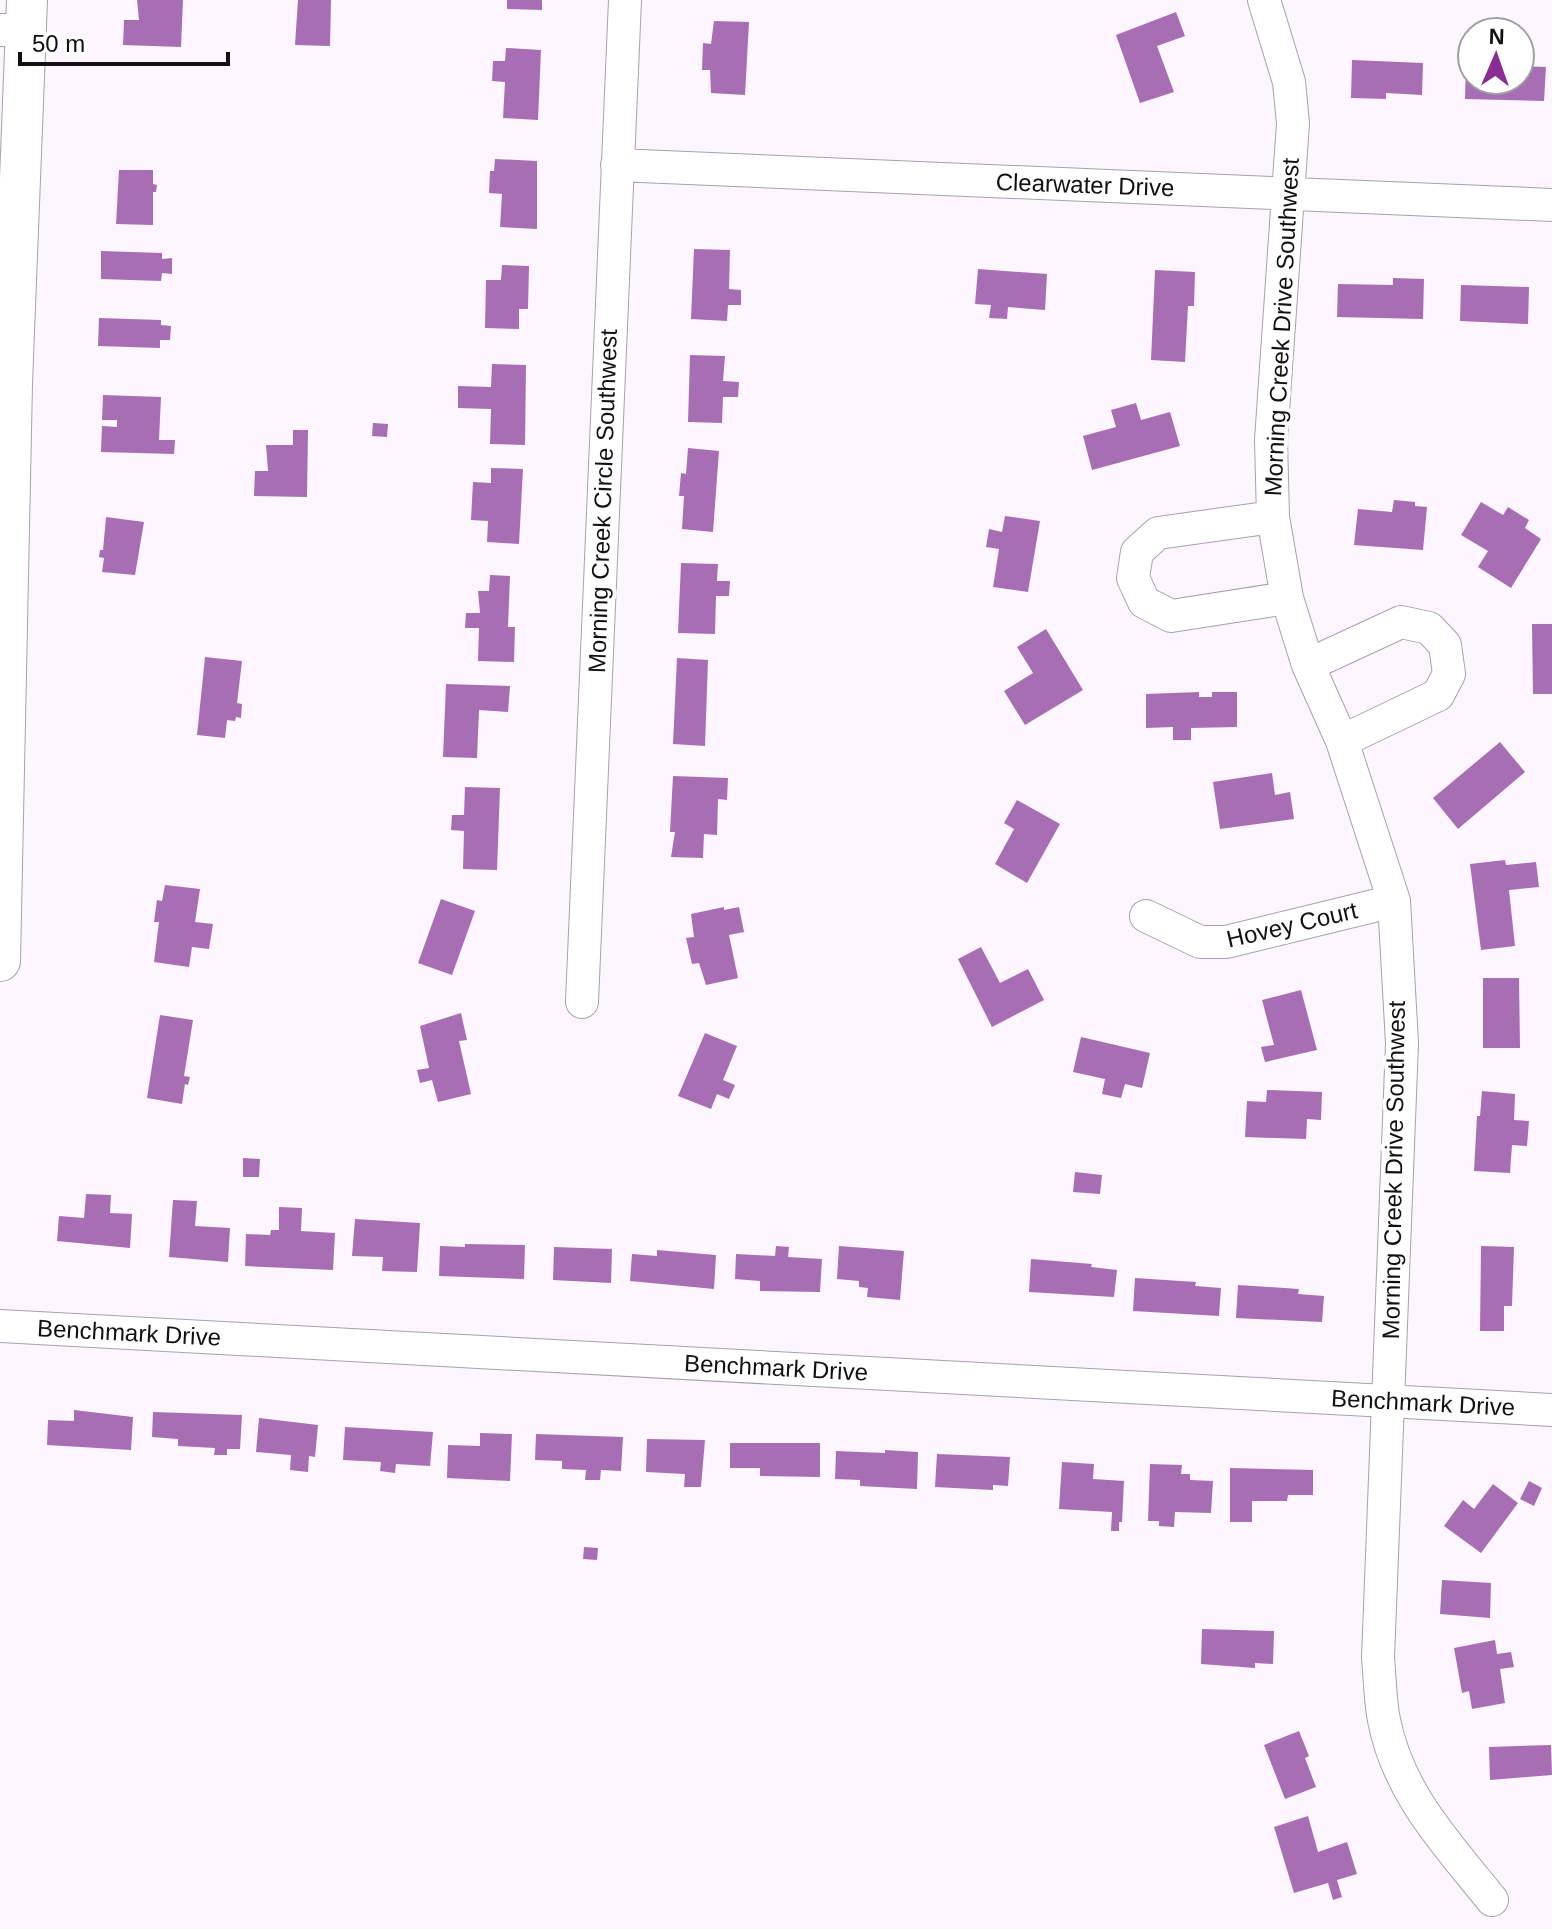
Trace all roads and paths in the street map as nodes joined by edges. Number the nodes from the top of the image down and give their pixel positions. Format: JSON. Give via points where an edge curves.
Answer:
{"nodes":[{"id":1,"x":625,"y":0,"type":"edge"},
{"id":2,"x":1264,"y":0,"type":"edge"},
{"id":3,"x":17,"y":20,"type":"edge"},
{"id":4,"x":617,"y":165,"type":"junction"},
{"id":5,"x":1286,"y":194,"type":"junction"},
{"id":6,"x":1552,"y":205,"type":"edge"},
{"id":7,"x":6,"y":384,"type":"edge"},
{"id":8,"x":1273,"y":517,"type":"junction"},
{"id":9,"x":1287,"y":598,"type":"junction"},
{"id":10,"x":1308,"y":665,"type":"junction"},
{"id":11,"x":3,"y":735,"type":"edge"},
{"id":12,"x":1342,"y":741,"type":"junction"},
{"id":13,"x":1394,"y":901,"type":"junction"},
{"id":14,"x":1146,"y":916,"type":"dead end"},
{"id":15,"x":0,"y":961,"type":"edge"},
{"id":16,"x":582,"y":1002,"type":"dead end"},
{"id":17,"x":0,"y":1326,"type":"edge"},
{"id":18,"x":1388,"y":1401,"type":"junction"},
{"id":19,"x":1552,"y":1410,"type":"edge"},
{"id":20,"x":1492,"y":1900,"type":"dead end"}],
"edges":[{"from":1,"to":4,"type":"street","name":"Morning Creek Circle Southwest"},
{"from":2,"to":5,"type":"street","name":"Morning Creek Drive Southwest","via":[[1289,82],[1293,123]]},
{"from":3,"to":7,"type":"street"},
{"from":4,"to":5,"type":"street","name":"Clearwater Drive"},
{"from":4,"to":16,"type":"street","name":"Morning Creek Circle Southwest"},
{"from":5,"to":6,"type":"street","name":"Clearwater Drive"},
{"from":5,"to":8,"type":"street","name":"Morning Creek Drive Southwest","via":[[1271,440]]},
{"from":7,"to":11,"type":"street"},
{"from":8,"to":9,"type":"street","name":"Morning Creek Drive Southwest"},
{"from":8,"to":9,"type":"street","via":[[1158,533],[1137,552],[1133,578],[1144,602],[1171,616]]},
{"from":9,"to":10,"type":"street","name":"Morning Creek Drive Southwest"},
{"from":10,"to":12,"type":"street","name":"Morning Creek Drive Southwest"},
{"from":10,"to":12,"type":"street","via":[[1401,622],[1429,628],[1445,645],[1449,674],[1438,695]]},
{"from":11,"to":15,"type":"street"},
{"from":12,"to":13,"type":"street","name":"Morning Creek Drive Southwest"},
{"from":13,"to":14,"type":"street","name":"Hovey Court","via":[[1226,942],[1200,942]]},
{"from":13,"to":18,"type":"street","name":"Morning Creek Drive Southwest","via":[[1402,1043]]},
{"from":17,"to":18,"type":"street","name":"Benchmark Drive"},
{"from":18,"to":19,"type":"street","name":"Benchmark Drive"},
{"from":18,"to":20,"type":"street","name":"Morning Creek Drive Southwest","via":[[1378,1658],[1384,1721],[1417,1806]]}]}
